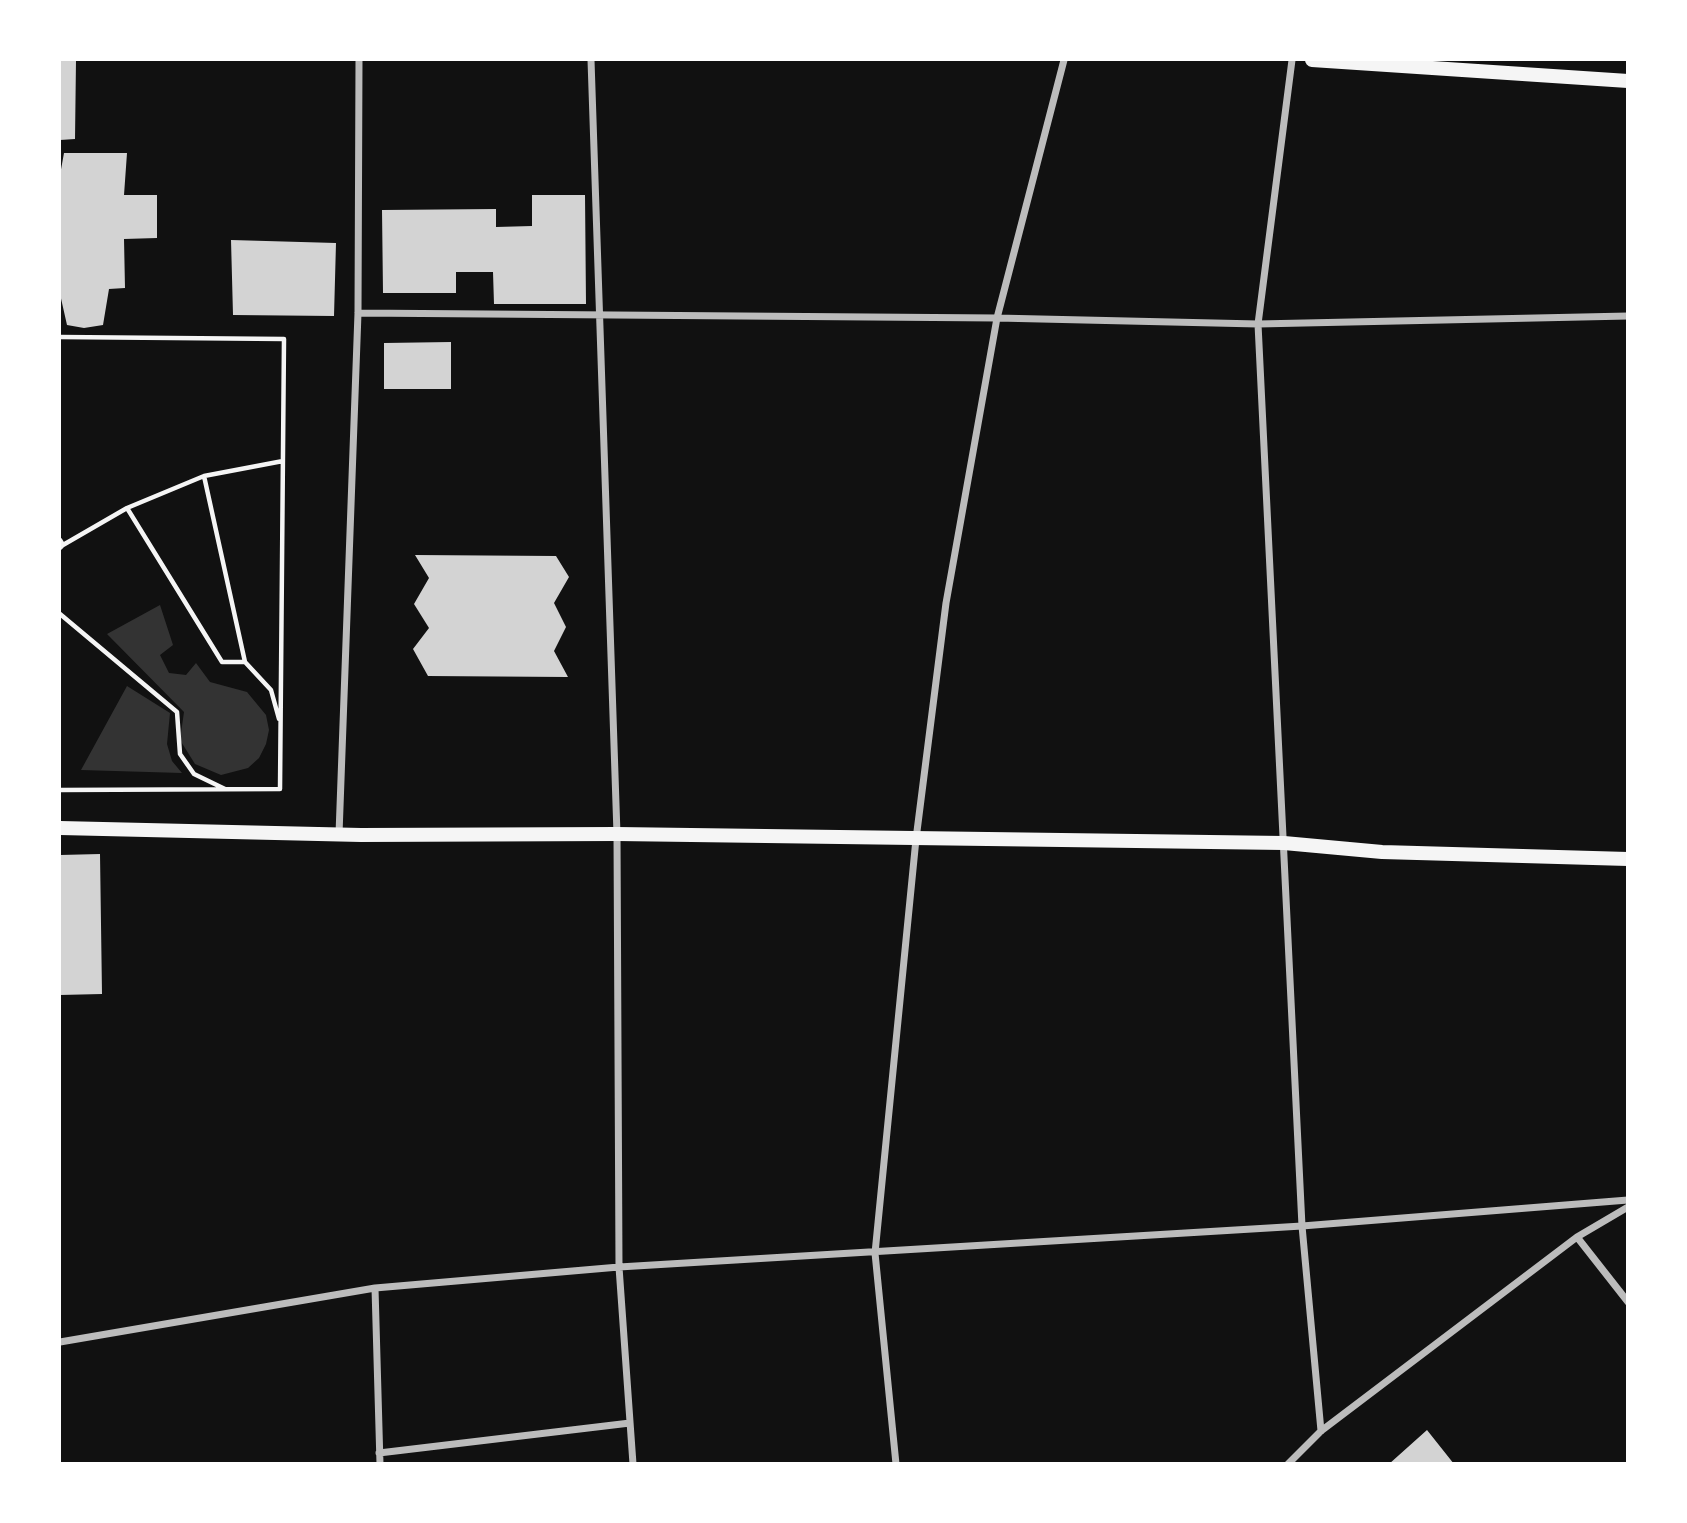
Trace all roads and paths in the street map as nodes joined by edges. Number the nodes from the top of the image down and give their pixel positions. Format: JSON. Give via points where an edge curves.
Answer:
{"nodes":[{"id":1,"x":359,"y":60,"type":"edge"},
{"id":2,"x":591,"y":60,"type":"edge"},
{"id":3,"x":1064,"y":60,"type":"edge"},
{"id":4,"x":1292,"y":60,"type":"edge"},
{"id":5,"x":1312,"y":60,"type":"edge"},
{"id":6,"x":1628,"y":81,"type":"edge"},
{"id":7,"x":358,"y":313,"type":"junction"},
{"id":8,"x":597,"y":314,"type":"junction"},
{"id":9,"x":1628,"y":316,"type":"edge"},
{"id":10,"x":997,"y":318,"type":"junction"},
{"id":11,"x":1258,"y":324,"type":"junction"},
{"id":12,"x":60,"y":337,"type":"edge"},
{"id":13,"x":283,"y":461,"type":"junction"},
{"id":14,"x":204,"y":476,"type":"junction"},
{"id":15,"x":127,"y":508,"type":"junction"},
{"id":16,"x":61,"y":545,"type":"edge"},
{"id":17,"x":60,"y":614,"type":"edge"},
{"id":18,"x":245,"y":662,"type":"junction"},
{"id":19,"x":281,"y":727,"type":"junction"},
{"id":20,"x":60,"y":790,"type":"edge"},
{"id":21,"x":227,"y":790,"type":"junction"},
{"id":22,"x":60,"y":828,"type":"edge"},
{"id":23,"x":339,"y":834,"type":"junction"},
{"id":24,"x":617,"y":834,"type":"junction"},
{"id":25,"x":916,"y":838,"type":"junction"},
{"id":26,"x":1284,"y":843,"type":"junction"},
{"id":27,"x":1628,"y":859,"type":"edge"},
{"id":28,"x":1628,"y":1200,"type":"edge"},
{"id":29,"x":1628,"y":1207,"type":"edge"},
{"id":30,"x":1302,"y":1226,"type":"junction"},
{"id":31,"x":1577,"y":1237,"type":"junction"},
{"id":32,"x":875,"y":1253,"type":"junction"},
{"id":33,"x":619,"y":1267,"type":"junction"},
{"id":34,"x":376,"y":1287,"type":"junction"},
{"id":35,"x":1628,"y":1303,"type":"edge"},
{"id":36,"x":60,"y":1342,"type":"edge"},
{"id":37,"x":630,"y":1423,"type":"junction"},
{"id":38,"x":1321,"y":1432,"type":"junction"},
{"id":39,"x":379,"y":1453,"type":"junction"},
{"id":40,"x":380,"y":1464,"type":"edge"},
{"id":41,"x":634,"y":1464,"type":"edge"},
{"id":42,"x":896,"y":1464,"type":"edge"},
{"id":43,"x":1288,"y":1464,"type":"edge"}],
"edges":[{"from":1,"to":7,"type":"street"},
{"from":2,"to":8,"type":"street"},
{"from":3,"to":10,"type":"street"},
{"from":4,"to":11,"type":"street"},
{"from":5,"to":6,"type":"main road"},
{"from":7,"to":8,"type":"street"},
{"from":7,"to":23,"type":"street"},
{"from":8,"to":10,"type":"street"},
{"from":8,"to":24,"type":"street"},
{"from":9,"to":11,"type":"street"},
{"from":10,"to":11,"type":"street"},
{"from":10,"to":25,"type":"street","via":[[946,603]]},
{"from":11,"to":26,"type":"street"},
{"from":12,"to":13,"type":"path","via":[[284,339]]},
{"from":13,"to":14,"type":"path"},
{"from":13,"to":19,"type":"path"},
{"from":14,"to":15,"type":"path"},
{"from":14,"to":18,"type":"path"},
{"from":15,"to":16,"type":"path"},
{"from":15,"to":18,"type":"path","via":[[222,662]]},
{"from":17,"to":21,"type":"path","via":[[177,712],[180,754],[194,774]]},
{"from":18,"to":19,"type":"path","via":[[271,690]]},
{"from":19,"to":21,"type":"path","via":[[280,789]]},
{"from":20,"to":21,"type":"path"},
{"from":22,"to":23,"type":"main road"},
{"from":23,"to":24,"type":"main road"},
{"from":24,"to":25,"type":"main road"},
{"from":24,"to":33,"type":"street"},
{"from":25,"to":26,"type":"main road"},
{"from":25,"to":32,"type":"street"},
{"from":26,"to":27,"type":"main road","via":[[1382,852]]},
{"from":26,"to":30,"type":"street"},
{"from":28,"to":30,"type":"street"},
{"from":29,"to":31,"type":"street"},
{"from":30,"to":32,"type":"street"},
{"from":30,"to":38,"type":"street"},
{"from":31,"to":35,"type":"street"},
{"from":31,"to":38,"type":"street"},
{"from":32,"to":33,"type":"street"},
{"from":32,"to":42,"type":"street"},
{"from":33,"to":34,"type":"street"},
{"from":33,"to":37,"type":"street"},
{"from":34,"to":36,"type":"street"},
{"from":34,"to":39,"type":"street"},
{"from":37,"to":39,"type":"street"},
{"from":37,"to":41,"type":"street"},
{"from":38,"to":43,"type":"street"},
{"from":39,"to":40,"type":"street"}]}
